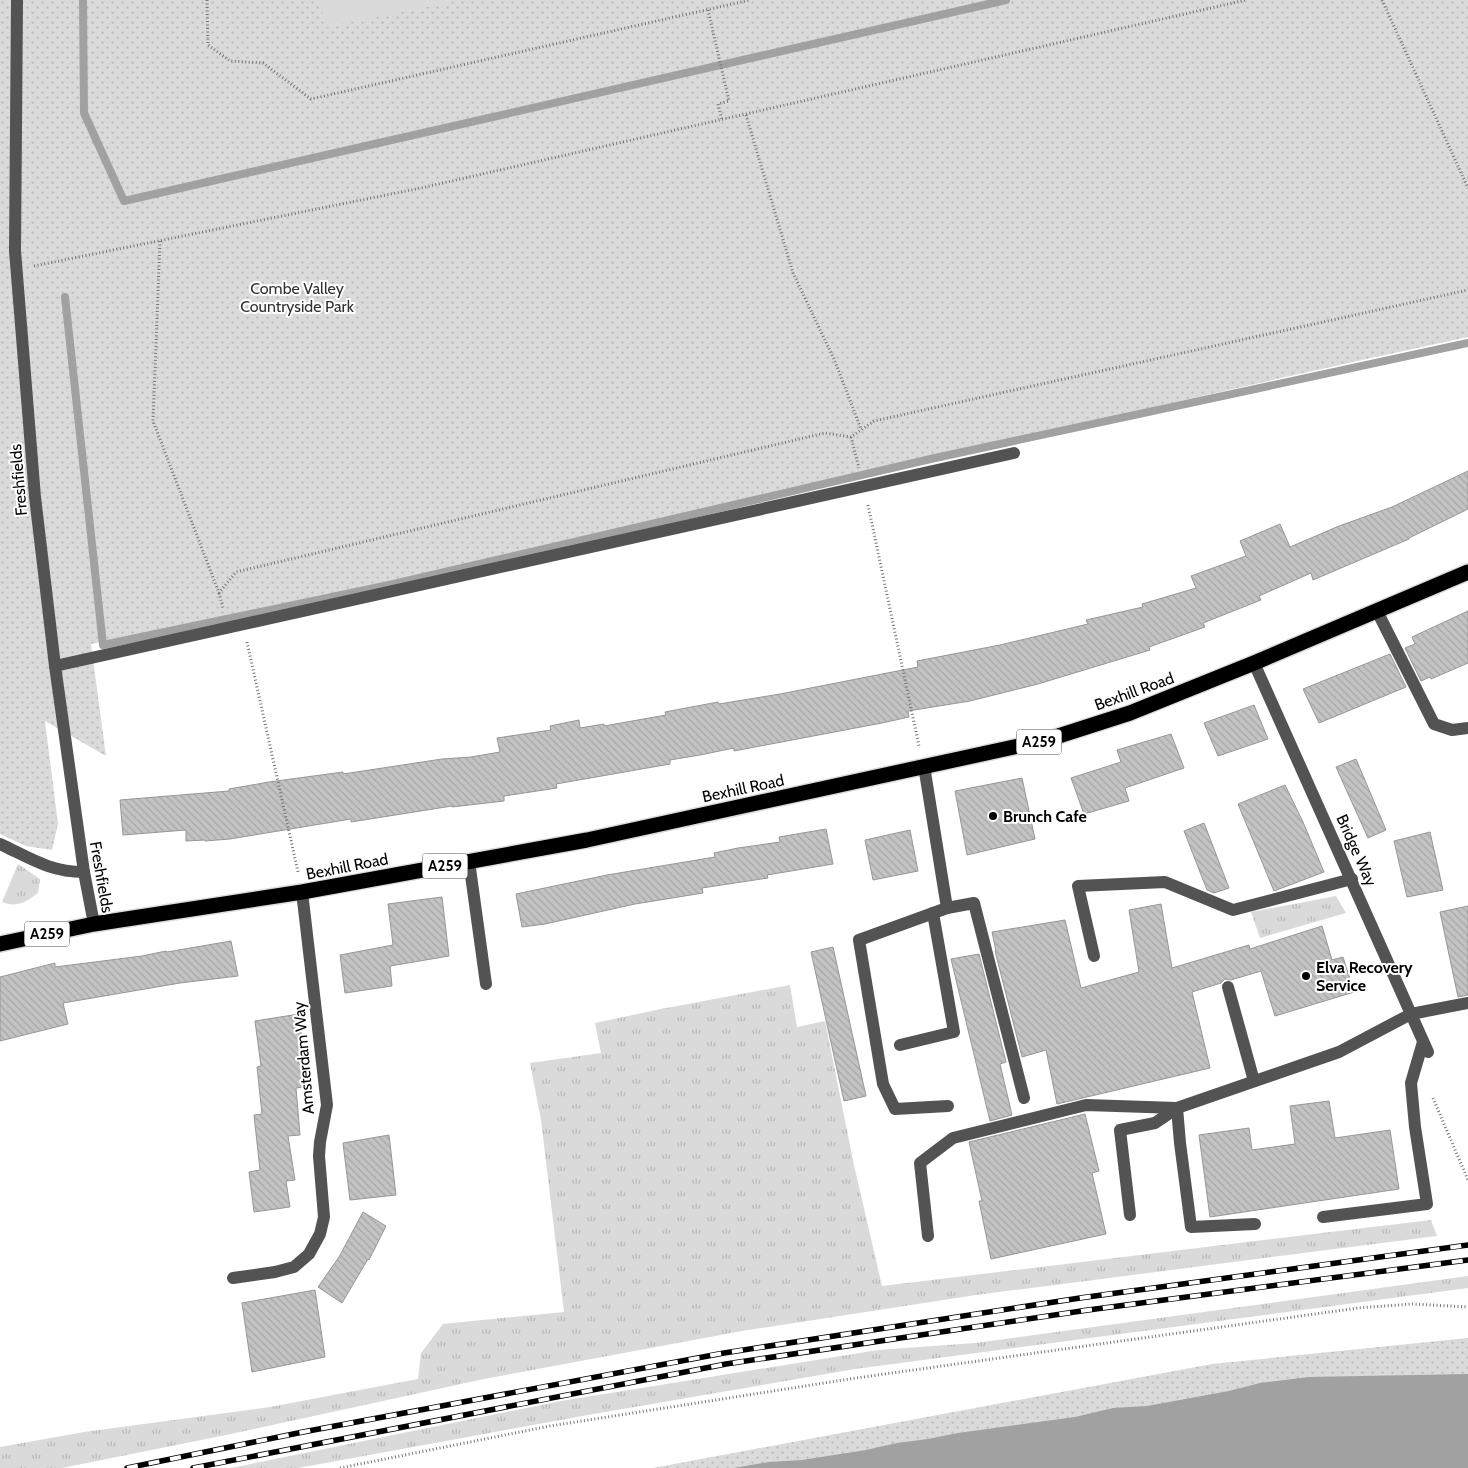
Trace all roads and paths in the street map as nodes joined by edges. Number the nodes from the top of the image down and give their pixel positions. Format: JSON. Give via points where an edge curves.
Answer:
{"nodes":[{"id":1,"x":17,"y":0,"type":"edge"},
{"id":2,"x":207,"y":0,"type":"edge"},
{"id":3,"x":750,"y":0,"type":"edge"},
{"id":4,"x":1246,"y":0,"type":"edge"},
{"id":5,"x":1382,"y":0,"type":"edge"},
{"id":6,"x":708,"y":10,"type":"junction"},
{"id":7,"x":746,"y":115,"type":"junction"},
{"id":8,"x":722,"y":120,"type":"junction"},
{"id":9,"x":1468,"y":188,"type":"edge"},
{"id":10,"x":160,"y":241,"type":"junction"},
{"id":11,"x":17,"y":270,"type":"junction"},
{"id":12,"x":1468,"y":290,"type":"edge"},
{"id":13,"x":861,"y":429,"type":"junction"},
{"id":14,"x":851,"y":437,"type":"junction"},
{"id":15,"x":1014,"y":453,"type":"dead end"},
{"id":16,"x":863,"y":483,"type":"junction"},
{"id":17,"x":1468,"y":572,"type":"edge"},
{"id":18,"x":1377,"y":610,"type":"junction"},
{"id":19,"x":243,"y":624,"type":"junction"},
{"id":20,"x":1254,"y":663,"type":"junction"},
{"id":21,"x":56,"y":666,"type":"junction"},
{"id":22,"x":1468,"y":728,"type":"edge"},
{"id":23,"x":924,"y":766,"type":"junction"},
{"id":24,"x":0,"y":844,"type":"edge"},
{"id":25,"x":470,"y":861,"type":"junction"},
{"id":26,"x":84,"y":872,"type":"junction"},
{"id":27,"x":1352,"y":879,"type":"junction"},
{"id":28,"x":302,"y":892,"type":"junction"},
{"id":29,"x":947,"y":908,"type":"junction"},
{"id":30,"x":933,"y":913,"type":"junction"},
{"id":31,"x":94,"y":924,"type":"junction"},
{"id":32,"x":0,"y":944,"type":"edge"},
{"id":33,"x":1094,"y":956,"type":"dead end"},
{"id":34,"x":486,"y":984,"type":"dead end"},
{"id":35,"x":1228,"y":987,"type":"dead end"},
{"id":36,"x":1468,"y":1003,"type":"edge"},
{"id":37,"x":1411,"y":1014,"type":"junction"},
{"id":38,"x":900,"y":1045,"type":"dead end"},
{"id":39,"x":1254,"y":1082,"type":"junction"},
{"id":40,"x":1024,"y":1098,"type":"dead end"},
{"id":41,"x":948,"y":1106,"type":"dead end"},
{"id":42,"x":1177,"y":1108,"type":"junction"},
{"id":43,"x":1443,"y":1121,"type":"dead end"},
{"id":44,"x":1468,"y":1180,"type":"edge"},
{"id":45,"x":1130,"y":1215,"type":"dead end"},
{"id":46,"x":1323,"y":1217,"type":"dead end"},
{"id":47,"x":1255,"y":1224,"type":"dead end"},
{"id":48,"x":928,"y":1236,"type":"dead end"},
{"id":49,"x":233,"y":1278,"type":"dead end"},
{"id":50,"x":1468,"y":1307,"type":"edge"},
{"id":51,"x":340,"y":1468,"type":"edge"}],
"edges":[{"from":1,"to":11,"type":"street","name":"Freshfields"},
{"from":2,"to":6,"type":"path","via":[[208,45],[230,61],[263,63],[311,99]]},
{"from":3,"to":6,"type":"path"},
{"from":4,"to":7,"type":"path"},
{"from":5,"to":9,"type":"path"},
{"from":6,"to":8,"type":"path","via":[[728,101],[718,104]]},
{"from":7,"to":8,"type":"path"},
{"from":7,"to":13,"type":"path","via":[[794,273]]},
{"from":8,"to":10,"type":"path","via":[[421,188]]},
{"from":10,"to":11,"type":"path"},
{"from":10,"to":14,"type":"path","via":[[153,421],[219,593],[236,572],[825,433]]},
{"from":11,"to":21,"type":"street","name":"Freshfields","via":[[35,497]]},
{"from":12,"to":13,"type":"path","via":[[874,421]]},
{"from":13,"to":14,"type":"path"},
{"from":14,"to":16,"type":"path"},
{"from":15,"to":16,"type":"street"},
{"from":16,"to":19,"type":"street"},
{"from":16,"to":23,"type":"path"},
{"from":17,"to":18,"type":"highway","name":"Bexhill Road","number":"A259"},
{"from":18,"to":20,"type":"highway","name":"Bexhill Road","number":"A259"},
{"from":18,"to":22,"type":"street","via":[[1434,724],[1452,730]]},
{"from":19,"to":21,"type":"street"},
{"from":19,"to":28,"type":"path"},
{"from":20,"to":23,"type":"highway","name":"Bexhill Road","number":"A259","via":[[1130,713],[1046,740]]},
{"from":20,"to":27,"type":"street","name":"Bridge Way"},
{"from":21,"to":26,"type":"street","name":"Freshfields"},
{"from":23,"to":25,"type":"highway","name":"Bexhill Road","number":"A259","via":[[587,840]]},
{"from":23,"to":29,"type":"street"},
{"from":24,"to":26,"type":"street","via":[[51,868]]},
{"from":25,"to":28,"type":"highway","name":"Bexhill Road","number":"A259"},
{"from":25,"to":34,"type":"street"},
{"from":26,"to":31,"type":"street","name":"Freshfields"},
{"from":27,"to":33,"type":"street","via":[[1233,910],[1165,882],[1078,886]]},
{"from":27,"to":37,"type":"street","name":"Bridge Way"},
{"from":28,"to":31,"type":"highway","name":"Bexhill Road","number":"A259"},
{"from":28,"to":49,"type":"street","name":"Amsterdam Way","via":[[327,1105],[319,1163],[324,1217],[320,1234],[309,1254],[294,1267]]},
{"from":29,"to":30,"type":"street"},
{"from":29,"to":40,"type":"street","via":[[974,903]]},
{"from":30,"to":38,"type":"street","via":[[954,1032]]},
{"from":30,"to":41,"type":"street","via":[[859,940],[883,1084],[895,1109]]},
{"from":31,"to":32,"type":"highway","name":"Bexhill Road","number":"A259"},
{"from":35,"to":39,"type":"street"},
{"from":36,"to":37,"type":"street"},
{"from":37,"to":39,"type":"street","via":[[1339,1052]]},
{"from":37,"to":46,"type":"street","name":"Bridge Way","via":[[1426,1047],[1411,1083],[1426,1204]]},
{"from":39,"to":42,"type":"street"},
{"from":42,"to":45,"type":"street","via":[[1155,1124],[1120,1130]]},
{"from":42,"to":47,"type":"street","via":[[1191,1228]]},
{"from":42,"to":48,"type":"street","via":[[1086,1106],[953,1138],[920,1163]]},
{"from":43,"to":44,"type":"path"},
{"from":50,"to":51,"type":"path","via":[[1413,1304],[1358,1308],[865,1377],[550,1426]]}]}
